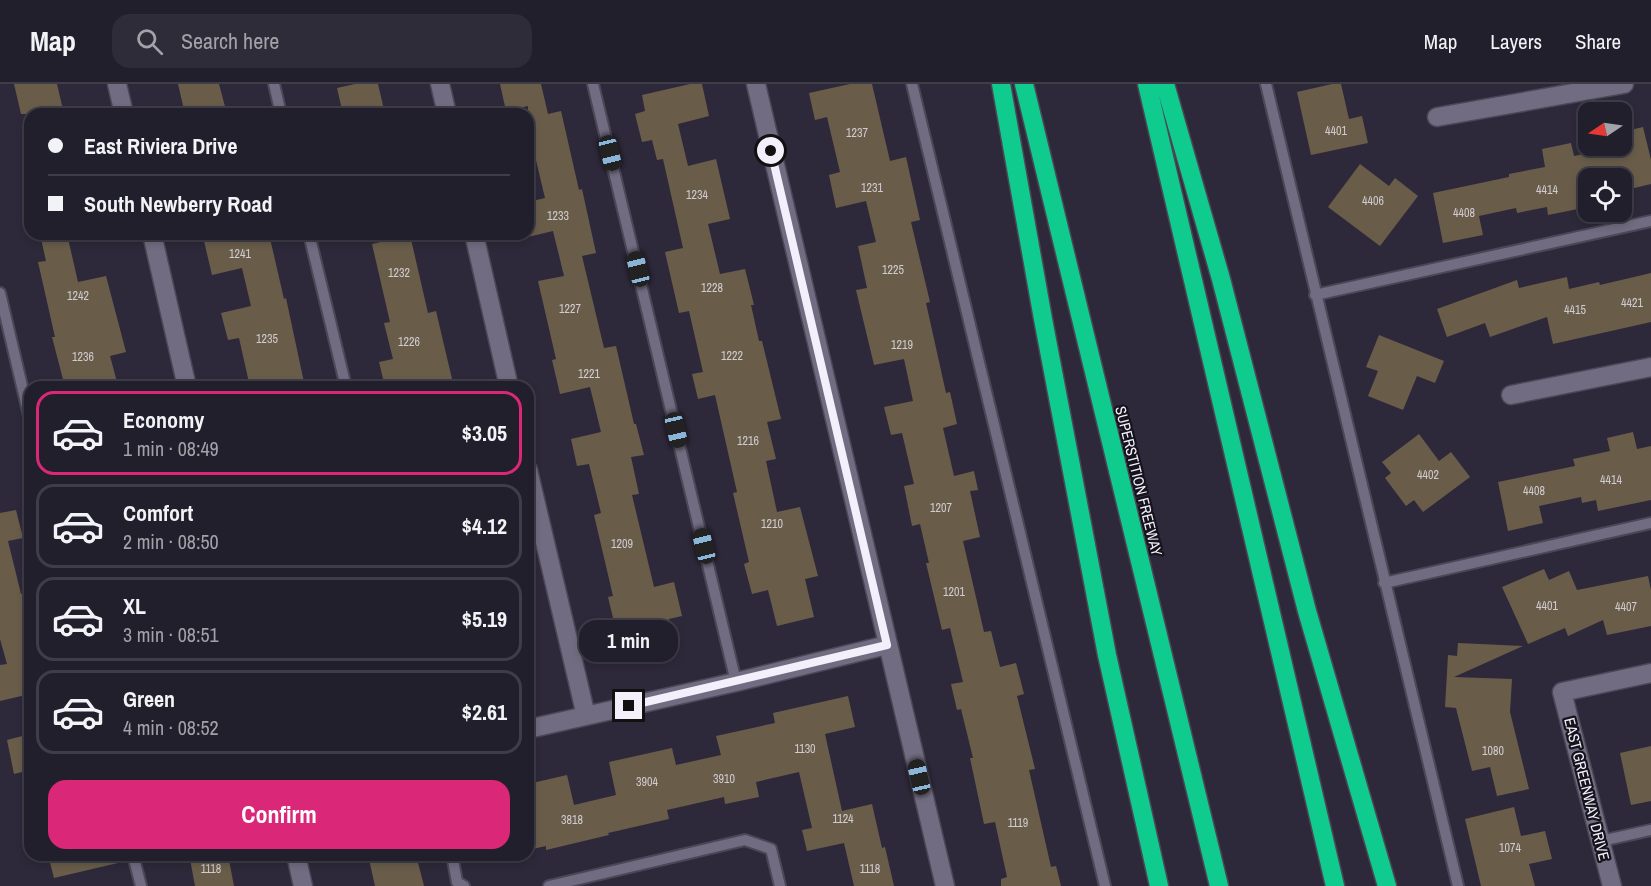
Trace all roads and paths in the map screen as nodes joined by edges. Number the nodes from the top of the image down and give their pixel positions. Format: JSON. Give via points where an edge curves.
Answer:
{"nodes":[{"id":1,"x":117,"y":84,"type":"edge"},
{"id":2,"x":274,"y":84,"type":"edge"},
{"id":3,"x":440,"y":84,"type":"edge"},
{"id":4,"x":593,"y":84,"type":"edge"},
{"id":5,"x":756,"y":84,"type":"edge"},
{"id":6,"x":912,"y":84,"type":"edge"},
{"id":7,"x":1001,"y":84,"type":"edge"},
{"id":8,"x":1024,"y":84,"type":"edge"},
{"id":9,"x":1147,"y":84,"type":"edge"},
{"id":10,"x":1165,"y":84,"type":"edge"},
{"id":11,"x":1266,"y":84,"type":"edge"},
{"id":12,"x":1624,"y":84,"type":"edge"},
{"id":13,"x":123,"y":108,"type":"edge"},
{"id":14,"x":280,"y":108,"type":"edge"},
{"id":15,"x":446,"y":108,"type":"edge"},
{"id":16,"x":1437,"y":117,"type":"dead end"},
{"id":17,"x":1651,"y":221,"type":"edge"},
{"id":18,"x":153,"y":240,"type":"edge"},
{"id":19,"x":310,"y":240,"type":"edge"},
{"id":20,"x":475,"y":240,"type":"edge"},
{"id":21,"x":0,"y":293,"type":"edge"},
{"id":22,"x":1315,"y":295,"type":"junction"},
{"id":23,"x":1651,"y":367,"type":"edge"},
{"id":24,"x":186,"y":381,"type":"edge"},
{"id":25,"x":345,"y":381,"type":"edge"},
{"id":26,"x":508,"y":381,"type":"edge"},
{"id":27,"x":24,"y":395,"type":"edge"},
{"id":28,"x":1511,"y":395,"type":"dead end"},
{"id":29,"x":534,"y":495,"type":"edge"},
{"id":30,"x":1651,"y":523,"type":"edge"},
{"id":31,"x":1384,"y":583,"type":"junction"},
{"id":32,"x":887,"y":645,"type":"junction"},
{"id":33,"x":1651,"y":673,"type":"edge"},
{"id":34,"x":736,"y":682,"type":"junction"},
{"id":35,"x":586,"y":716,"type":"junction"},
{"id":36,"x":534,"y":728,"type":"edge"},
{"id":37,"x":1651,"y":830,"type":"edge"},
{"id":38,"x":1601,"y":841,"type":"junction"},
{"id":39,"x":135,"y":861,"type":"edge"},
{"id":40,"x":297,"y":861,"type":"edge"},
{"id":41,"x":453,"y":861,"type":"edge"},
{"id":42,"x":141,"y":886,"type":"edge"},
{"id":43,"x":303,"y":886,"type":"edge"},
{"id":44,"x":464,"y":886,"type":"edge"},
{"id":45,"x":549,"y":886,"type":"edge"},
{"id":46,"x":780,"y":886,"type":"edge"},
{"id":47,"x":945,"y":886,"type":"edge"},
{"id":48,"x":1105,"y":886,"type":"edge"},
{"id":49,"x":1159,"y":886,"type":"edge"},
{"id":50,"x":1219,"y":886,"type":"edge"},
{"id":51,"x":1335,"y":886,"type":"edge"},
{"id":52,"x":1387,"y":886,"type":"edge"},
{"id":53,"x":1458,"y":886,"type":"edge"},
{"id":54,"x":1612,"y":886,"type":"edge"}],
"edges":[{"from":1,"to":13,"type":"street"},
{"from":2,"to":14,"type":"lane"},
{"from":3,"to":15,"type":"street"},
{"from":4,"to":34,"type":"lane"},
{"from":5,"to":32,"type":"street"},
{"from":6,"to":48,"type":"lane"},
{"from":7,"to":49,"type":"highway","via":[[1107,655]]},
{"from":8,"to":50,"type":"highway","name":"SUPERSTITION FREEWAY"},
{"from":9,"to":51,"type":"highway"},
{"from":10,"to":52,"type":"highway","via":[[1221,279],[1307,611]]},
{"from":11,"to":22,"type":"lane"},
{"from":12,"to":16,"type":"street"},
{"from":17,"to":22,"type":"lane"},
{"from":18,"to":24,"type":"street"},
{"from":19,"to":25,"type":"lane"},
{"from":20,"to":26,"type":"street"},
{"from":21,"to":27,"type":"lane"},
{"from":22,"to":31,"type":"lane"},
{"from":23,"to":28,"type":"street"},
{"from":29,"to":35,"type":"street"},
{"from":30,"to":31,"type":"lane"},
{"from":31,"to":53,"type":"lane"},
{"from":32,"to":34,"type":"street"},
{"from":32,"to":47,"type":"street"},
{"from":33,"to":38,"type":"street","name":"EAST GREENWAY DRIVE","via":[[1562,692]]},
{"from":34,"to":35,"type":"street"},
{"from":35,"to":36,"type":"street"},
{"from":37,"to":38,"type":"lane"},
{"from":38,"to":54,"type":"street","name":"EAST GREENWAY DRIVE"},
{"from":39,"to":42,"type":"lane"},
{"from":40,"to":43,"type":"street"},
{"from":41,"to":44,"type":"lane","via":[[458,882]]},
{"from":45,"to":46,"type":"lane","via":[[745,840],[771,849]]}]}
